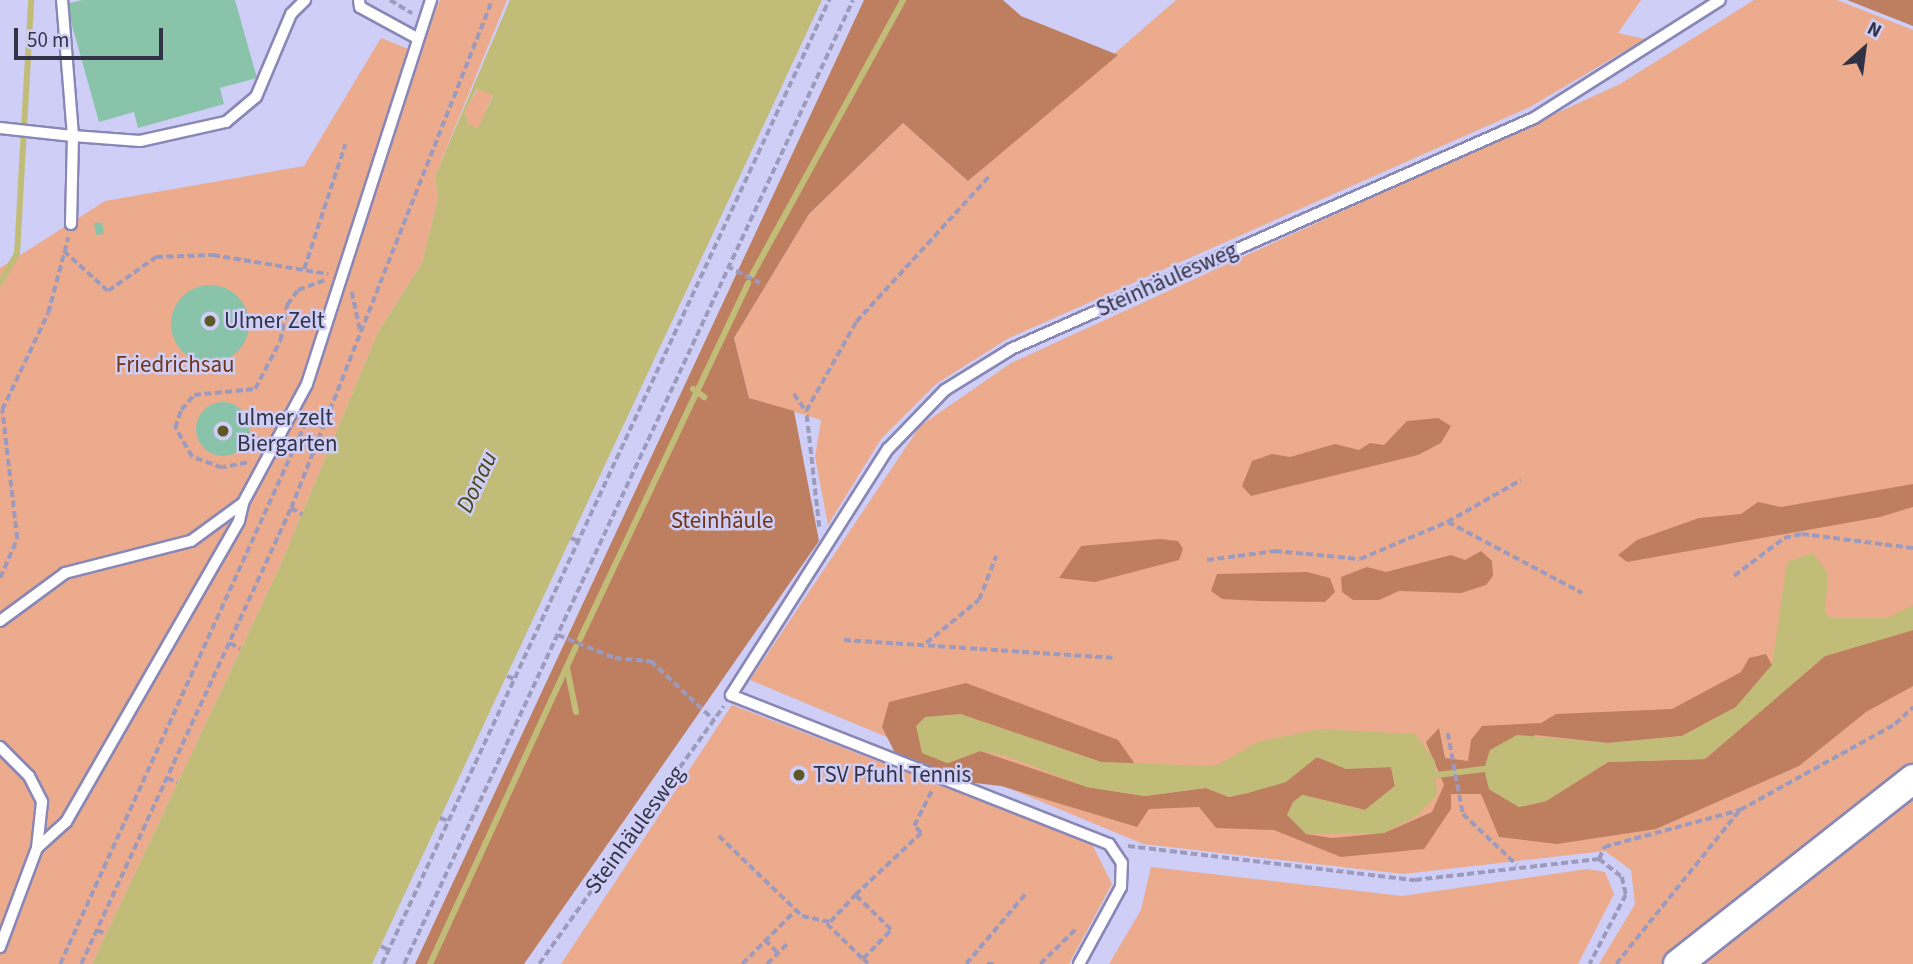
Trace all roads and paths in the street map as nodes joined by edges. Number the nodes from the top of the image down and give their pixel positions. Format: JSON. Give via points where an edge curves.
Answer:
{"nodes":[{"id":1,"x":62,"y":0,"type":"edge"},
{"id":2,"x":305,"y":0,"type":"edge"},
{"id":3,"x":359,"y":0,"type":"edge"},
{"id":4,"x":390,"y":0,"type":"edge"},
{"id":5,"x":431,"y":0,"type":"edge"},
{"id":6,"x":492,"y":0,"type":"edge"},
{"id":7,"x":829,"y":0,"type":"edge"},
{"id":8,"x":853,"y":0,"type":"edge"},
{"id":9,"x":1720,"y":0,"type":"edge"},
{"id":10,"x":423,"y":19,"type":"junction"},
{"id":11,"x":415,"y":37,"type":"junction"},
{"id":12,"x":1,"y":128,"type":"edge"},
{"id":13,"x":73,"y":135,"type":"junction"},
{"id":14,"x":759,"y":135,"type":"dead end"},
{"id":15,"x":765,"y":137,"type":"junction"},
{"id":16,"x":345,"y":145,"type":"dead end"},
{"id":17,"x":992,"y":174,"type":"dead end"},
{"id":18,"x":71,"y":224,"type":"dead end"},
{"id":19,"x":727,"y":266,"type":"junction"},
{"id":20,"x":303,"y":269,"type":"junction"},
{"id":21,"x":694,"y":275,"type":"dead end"},
{"id":22,"x":338,"y":276,"type":"junction"},
{"id":23,"x":699,"y":277,"type":"junction"},
{"id":24,"x":760,"y":283,"type":"dead end"},
{"id":25,"x":352,"y":291,"type":"dead end"},
{"id":26,"x":360,"y":330,"type":"junction"},
{"id":27,"x":794,"y":394,"type":"dead end"},
{"id":28,"x":632,"y":408,"type":"dead end"},
{"id":29,"x":638,"y":410,"type":"junction"},
{"id":30,"x":806,"y":411,"type":"junction"},
{"id":31,"x":314,"y":452,"type":"junction"},
{"id":32,"x":264,"y":471,"type":"junction"},
{"id":33,"x":1521,"y":480,"type":"dead end"},
{"id":34,"x":243,"y":503,"type":"junction"},
{"id":35,"x":291,"y":508,"type":"junction"},
{"id":36,"x":302,"y":514,"type":"dead end"},
{"id":37,"x":1447,"y":522,"type":"junction"},
{"id":38,"x":571,"y":538,"type":"dead end"},
{"id":39,"x":578,"y":541,"type":"junction"},
{"id":40,"x":1913,"y":548,"type":"edge"},
{"id":41,"x":822,"y":550,"type":"junction"},
{"id":42,"x":996,"y":556,"type":"dead end"},
{"id":43,"x":1207,"y":560,"type":"dead end"},
{"id":44,"x":1734,"y":576,"type":"dead end"},
{"id":45,"x":0,"y":578,"type":"edge"},
{"id":46,"x":1582,"y":593,"type":"dead end"},
{"id":47,"x":0,"y":621,"type":"edge"},
{"id":48,"x":558,"y":635,"type":"junction"},
{"id":49,"x":844,"y":640,"type":"dead end"},
{"id":50,"x":229,"y":642,"type":"junction"},
{"id":51,"x":926,"y":643,"type":"junction"},
{"id":52,"x":240,"y":649,"type":"dead end"},
{"id":53,"x":1112,"y":658,"type":"dead end"},
{"id":54,"x":507,"y":676,"type":"dead end"},
{"id":55,"x":514,"y":679,"type":"junction"},
{"id":56,"x":731,"y":695,"type":"junction"},
{"id":57,"x":1913,"y":707,"type":"edge"},
{"id":58,"x":713,"y":720,"type":"junction"},
{"id":59,"x":1448,"y":733,"type":"dead end"},
{"id":60,"x":0,"y":747,"type":"edge"},
{"id":61,"x":167,"y":778,"type":"junction"},
{"id":62,"x":938,"y":779,"type":"junction"},
{"id":63,"x":1913,"y":779,"type":"edge"},
{"id":64,"x":177,"y":782,"type":"dead end"},
{"id":65,"x":1740,"y":810,"type":"junction"},
{"id":66,"x":440,"y":818,"type":"dead end"},
{"id":67,"x":447,"y":821,"type":"junction"},
{"id":68,"x":719,"y":836,"type":"dead end"},
{"id":69,"x":1109,"y":844,"type":"junction"},
{"id":70,"x":37,"y":848,"type":"junction"},
{"id":71,"x":1599,"y":859,"type":"junction"},
{"id":72,"x":1517,"y":865,"type":"junction"},
{"id":73,"x":1027,"y":892,"type":"dead end"},
{"id":74,"x":855,"y":895,"type":"junction"},
{"id":75,"x":796,"y":910,"type":"junction"},
{"id":76,"x":826,"y":922,"type":"junction"},
{"id":77,"x":1077,"y":928,"type":"dead end"},
{"id":78,"x":97,"y":929,"type":"junction"},
{"id":79,"x":106,"y":934,"type":"dead end"},
{"id":80,"x":765,"y":940,"type":"junction"},
{"id":81,"x":788,"y":943,"type":"dead end"},
{"id":82,"x":381,"y":946,"type":"dead end"},
{"id":83,"x":0,"y":947,"type":"edge"},
{"id":84,"x":388,"y":950,"type":"junction"},
{"id":85,"x":778,"y":953,"type":"junction"},
{"id":86,"x":863,"y":959,"type":"junction"},
{"id":87,"x":60,"y":964,"type":"edge"},
{"id":88,"x":80,"y":964,"type":"edge"},
{"id":89,"x":382,"y":964,"type":"edge"},
{"id":90,"x":404,"y":964,"type":"edge"},
{"id":91,"x":538,"y":964,"type":"edge"},
{"id":92,"x":741,"y":964,"type":"edge"},
{"id":93,"x":767,"y":964,"type":"edge"},
{"id":94,"x":868,"y":964,"type":"edge"},
{"id":95,"x":966,"y":964,"type":"edge"},
{"id":96,"x":988,"y":964,"type":"edge"},
{"id":97,"x":994,"y":964,"type":"edge"},
{"id":98,"x":1040,"y":964,"type":"edge"},
{"id":99,"x":1079,"y":964,"type":"edge"},
{"id":100,"x":1590,"y":964,"type":"edge"},
{"id":101,"x":1616,"y":964,"type":"edge"},
{"id":102,"x":1678,"y":964,"type":"edge"}],
"edges":[{"from":1,"to":13,"type":"lane"},
{"from":2,"to":13,"type":"lane","via":[[291,14],[256,97],[226,121],[140,141]]},
{"from":3,"to":11,"type":"lane","via":[[360,7]]},
{"from":4,"to":10,"type":"path"},
{"from":5,"to":10,"type":"lane"},
{"from":6,"to":26,"type":"path"},
{"from":7,"to":15,"type":"path"},
{"from":8,"to":19,"type":"path"},
{"from":9,"to":41,"type":"lane","name":"Steinhäulesweg","via":[[1534,118],[1011,348],[945,390],[912,422]]},
{"from":10,"to":11,"type":"lane"},
{"from":11,"to":22,"type":"lane"},
{"from":12,"to":13,"type":"lane"},
{"from":13,"to":18,"type":"lane"},
{"from":14,"to":15,"type":"path"},
{"from":15,"to":23,"type":"path"},
{"from":16,"to":20,"type":"path"},
{"from":17,"to":30,"type":"path","via":[[856,322]]},
{"from":19,"to":24,"type":"path"},
{"from":19,"to":48,"type":"path"},
{"from":20,"to":22,"type":"path"},
{"from":20,"to":45,"type":"path","via":[[213,255],[156,257],[108,291],[64,251],[48,313],[2,410],[16,539]]},
{"from":21,"to":23,"type":"path"},
{"from":22,"to":32,"type":"lane","via":[[307,384]]},
{"from":22,"to":32,"type":"path","via":[[298,290],[255,389],[194,395],[181,410],[175,428],[192,457],[222,468],[248,463]]},
{"from":23,"to":29,"type":"path"},
{"from":25,"to":26,"type":"path"},
{"from":26,"to":31,"type":"path"},
{"from":27,"to":30,"type":"path"},
{"from":28,"to":29,"type":"path"},
{"from":29,"to":39,"type":"path"},
{"from":30,"to":41,"type":"path"},
{"from":31,"to":35,"type":"path"},
{"from":31,"to":87,"type":"path","via":[[298,445]]},
{"from":32,"to":34,"type":"lane"},
{"from":33,"to":37,"type":"path"},
{"from":34,"to":47,"type":"lane","via":[[191,541],[65,573]]},
{"from":34,"to":70,"type":"lane","via":[[239,521],[66,822]]},
{"from":35,"to":36,"type":"path"},
{"from":35,"to":50,"type":"path"},
{"from":37,"to":43,"type":"path","via":[[1360,559],[1275,551]]},
{"from":37,"to":46,"type":"path"},
{"from":38,"to":39,"type":"path"},
{"from":39,"to":55,"type":"path"},
{"from":40,"to":44,"type":"path","via":[[1802,534],[1784,538]]},
{"from":41,"to":56,"type":"lane","name":"Steinhäulesweg"},
{"from":42,"to":51,"type":"path","via":[[979,600]]},
{"from":48,"to":58,"type":"path","via":[[615,658],[651,662]]},
{"from":48,"to":90,"type":"path"},
{"from":49,"to":51,"type":"path"},
{"from":50,"to":52,"type":"path"},
{"from":50,"to":61,"type":"path"},
{"from":51,"to":53,"type":"path"},
{"from":54,"to":55,"type":"path"},
{"from":55,"to":67,"type":"path"},
{"from":56,"to":58,"type":"path","name":"Steinhäulesweg"},
{"from":56,"to":62,"type":"lane"},
{"from":57,"to":65,"type":"path","via":[[1895,724]]},
{"from":58,"to":91,"type":"path","name":"Steinhäulesweg"},
{"from":59,"to":72,"type":"path","via":[[1460,801],[1476,830]]},
{"from":60,"to":70,"type":"lane","via":[[29,776],[42,802]]},
{"from":61,"to":64,"type":"path"},
{"from":61,"to":78,"type":"path"},
{"from":62,"to":69,"type":"lane"},
{"from":62,"to":74,"type":"path","via":[[914,826],[921,833]]},
{"from":63,"to":102,"type":"street"},
{"from":65,"to":71,"type":"path","via":[[1604,847]]},
{"from":65,"to":101,"type":"path"},
{"from":66,"to":67,"type":"path"},
{"from":67,"to":84,"type":"path"},
{"from":68,"to":75,"type":"path"},
{"from":69,"to":72,"type":"path","via":[[1415,880]]},
{"from":69,"to":99,"type":"lane","via":[[1122,863],[1121,887]]},
{"from":70,"to":83,"type":"lane"},
{"from":71,"to":72,"type":"path"},
{"from":71,"to":100,"type":"path","via":[[1622,877],[1626,895]]},
{"from":73,"to":95,"type":"path"},
{"from":74,"to":76,"type":"path"},
{"from":74,"to":86,"type":"path","via":[[891,930]]},
{"from":75,"to":76,"type":"path"},
{"from":75,"to":80,"type":"path"},
{"from":76,"to":86,"type":"path"},
{"from":77,"to":98,"type":"path"},
{"from":78,"to":79,"type":"path"},
{"from":78,"to":88,"type":"path"},
{"from":80,"to":85,"type":"path"},
{"from":80,"to":92,"type":"path"},
{"from":81,"to":85,"type":"path"},
{"from":82,"to":84,"type":"path"},
{"from":84,"to":89,"type":"path"},
{"from":85,"to":93,"type":"path"},
{"from":86,"to":94,"type":"path"},
{"from":96,"to":97,"type":"path"}]}
